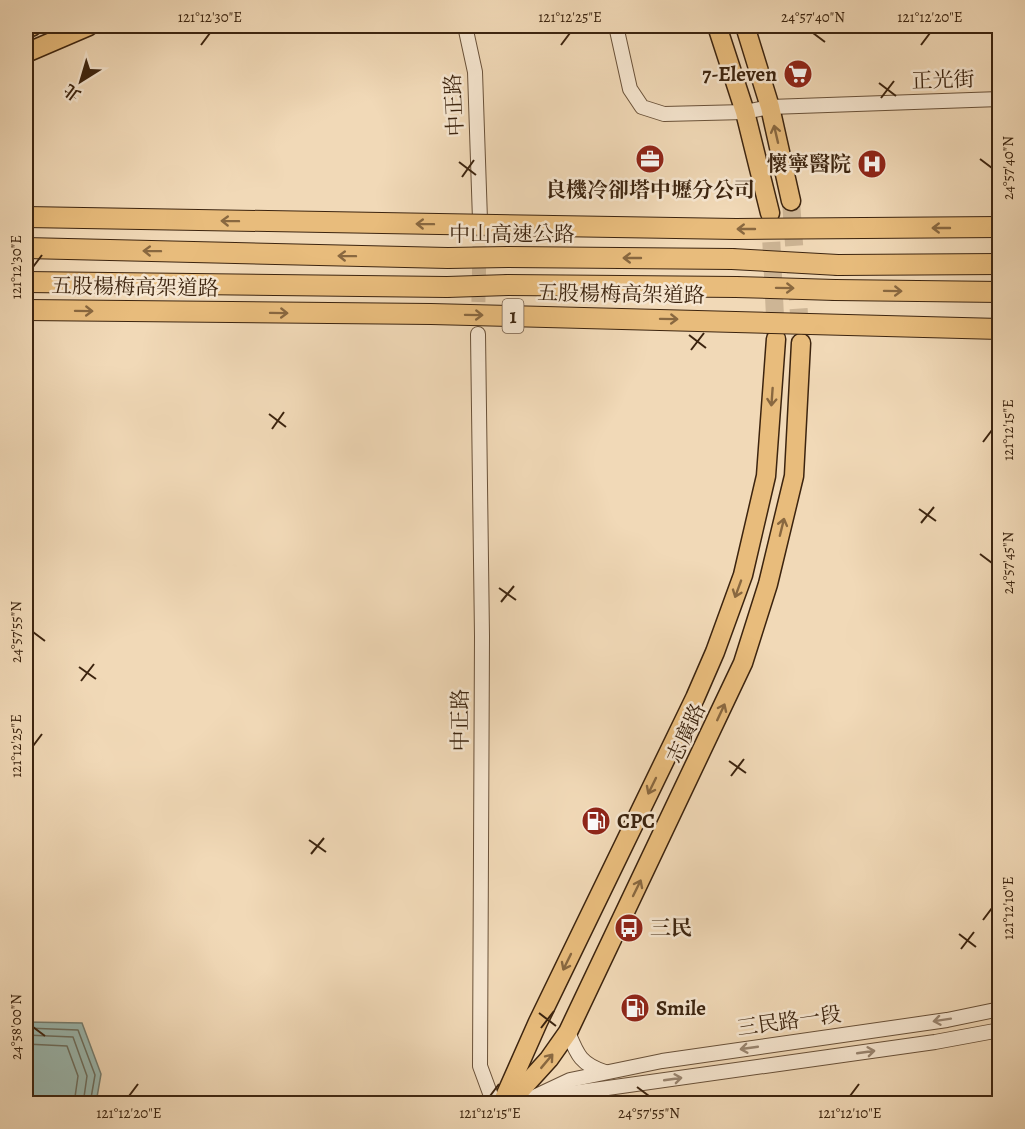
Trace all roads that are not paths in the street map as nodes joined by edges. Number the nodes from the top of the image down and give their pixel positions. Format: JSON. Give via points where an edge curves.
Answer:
{"nodes":[{"id":1,"x":33,"y":26,"type":"edge"},
{"id":2,"x":90,"y":26,"type":"edge"},
{"id":3,"x":465,"y":26,"type":"edge"},
{"id":4,"x":616,"y":26,"type":"edge"},
{"id":5,"x":717,"y":26,"type":"edge"},
{"id":6,"x":745,"y":26,"type":"edge"},
{"id":7,"x":26,"y":28,"type":"edge"},
{"id":8,"x":26,"y":53,"type":"edge"},
{"id":9,"x":999,"y":99,"type":"edge"},
{"id":10,"x":770,"y":107,"type":"junction"},
{"id":11,"x":745,"y":112,"type":"junction"},
{"id":12,"x":791,"y":201,"type":"tunnel mouth"},
{"id":13,"x":770,"y":213,"type":"tunnel mouth"},
{"id":14,"x":26,"y":217,"type":"edge"},
{"id":15,"x":480,"y":220,"type":"tunnel mouth"},
{"id":16,"x":999,"y":227,"type":"edge"},
{"id":17,"x":26,"y":248,"type":"edge"},
{"id":18,"x":999,"y":264,"type":"edge"},
{"id":19,"x":26,"y":282,"type":"edge"},
{"id":20,"x":999,"y":292,"type":"edge"},
{"id":21,"x":26,"y":310,"type":"edge"},
{"id":22,"x":999,"y":328,"type":"edge"},
{"id":23,"x":478,"y":334,"type":"tunnel mouth"},
{"id":24,"x":776,"y":339,"type":"tunnel mouth"},
{"id":25,"x":801,"y":343,"type":"tunnel mouth"},
{"id":26,"x":999,"y":1009,"type":"edge"},
{"id":27,"x":999,"y":1030,"type":"edge"},
{"id":28,"x":568,"y":1032,"type":"junction"},
{"id":29,"x":607,"y":1073,"type":"junction"},
{"id":30,"x":494,"y":1104,"type":"edge"},
{"id":31,"x":502,"y":1104,"type":"edge"},
{"id":32,"x":508,"y":1104,"type":"edge"},
{"id":33,"x":519,"y":1104,"type":"edge"},
{"id":34,"x":532,"y":1104,"type":"edge"}],
"edges":[{"from":1,"to":7,"type":"main road"},
{"from":2,"to":8,"type":"main road"},
{"from":3,"to":15,"type":"street","name":"中正路","via":[[475,72]]},
{"from":4,"to":11,"type":"street","name":"正光街","via":[[630,89],[642,107],[664,114]]},
{"from":5,"to":11,"type":"main road"},
{"from":6,"to":10,"type":"main road"},
{"from":9,"to":10,"type":"street","name":"正光街"},
{"from":10,"to":11,"type":"street","name":"正光街"},
{"from":12,"to":10,"type":"main road","one_way":true},
{"from":11,"to":13,"type":"main road"},
{"from":16,"to":14,"type":"highway","one_way":true,"bridge":true,"via":[[736,229]]},
{"from":18,"to":17,"type":"highway","name":"中山高速公路","one_way":true,"bridge":true,"via":[[838,265],[732,259],[448,258]]},
{"from":19,"to":20,"type":"highway","number":"1","one_way":true,"bridge":true},
{"from":21,"to":22,"type":"highway","name":"五股楊梅高架道路","number":"1","one_way":true,"bridge":true,"via":[[431,314]]},
{"from":23,"to":30,"type":"street","name":"中正路","via":[[482,636],[480,1066]]},
{"from":24,"to":31,"type":"main road","name":"志廣路","one_way":true,"via":[[766,476],[743,575],[695,698]]},
{"from":28,"to":25,"type":"main road","name":"志廣路","one_way":true,"via":[[743,663],[768,584],[794,476]]},
{"from":26,"to":29,"type":"street","name":"三民路一段","one_way":true},
{"from":34,"to":27,"type":"street","name":"三民路一段","one_way":true,"via":[[565,1094]]},
{"from":28,"to":29,"type":"street","via":[[577,1056],[592,1068]]},
{"from":32,"to":28,"type":"main road","name":"志廣路","one_way":true},
{"from":29,"to":33,"type":"street","name":"三民路一段","via":[[570,1080]]}]}
